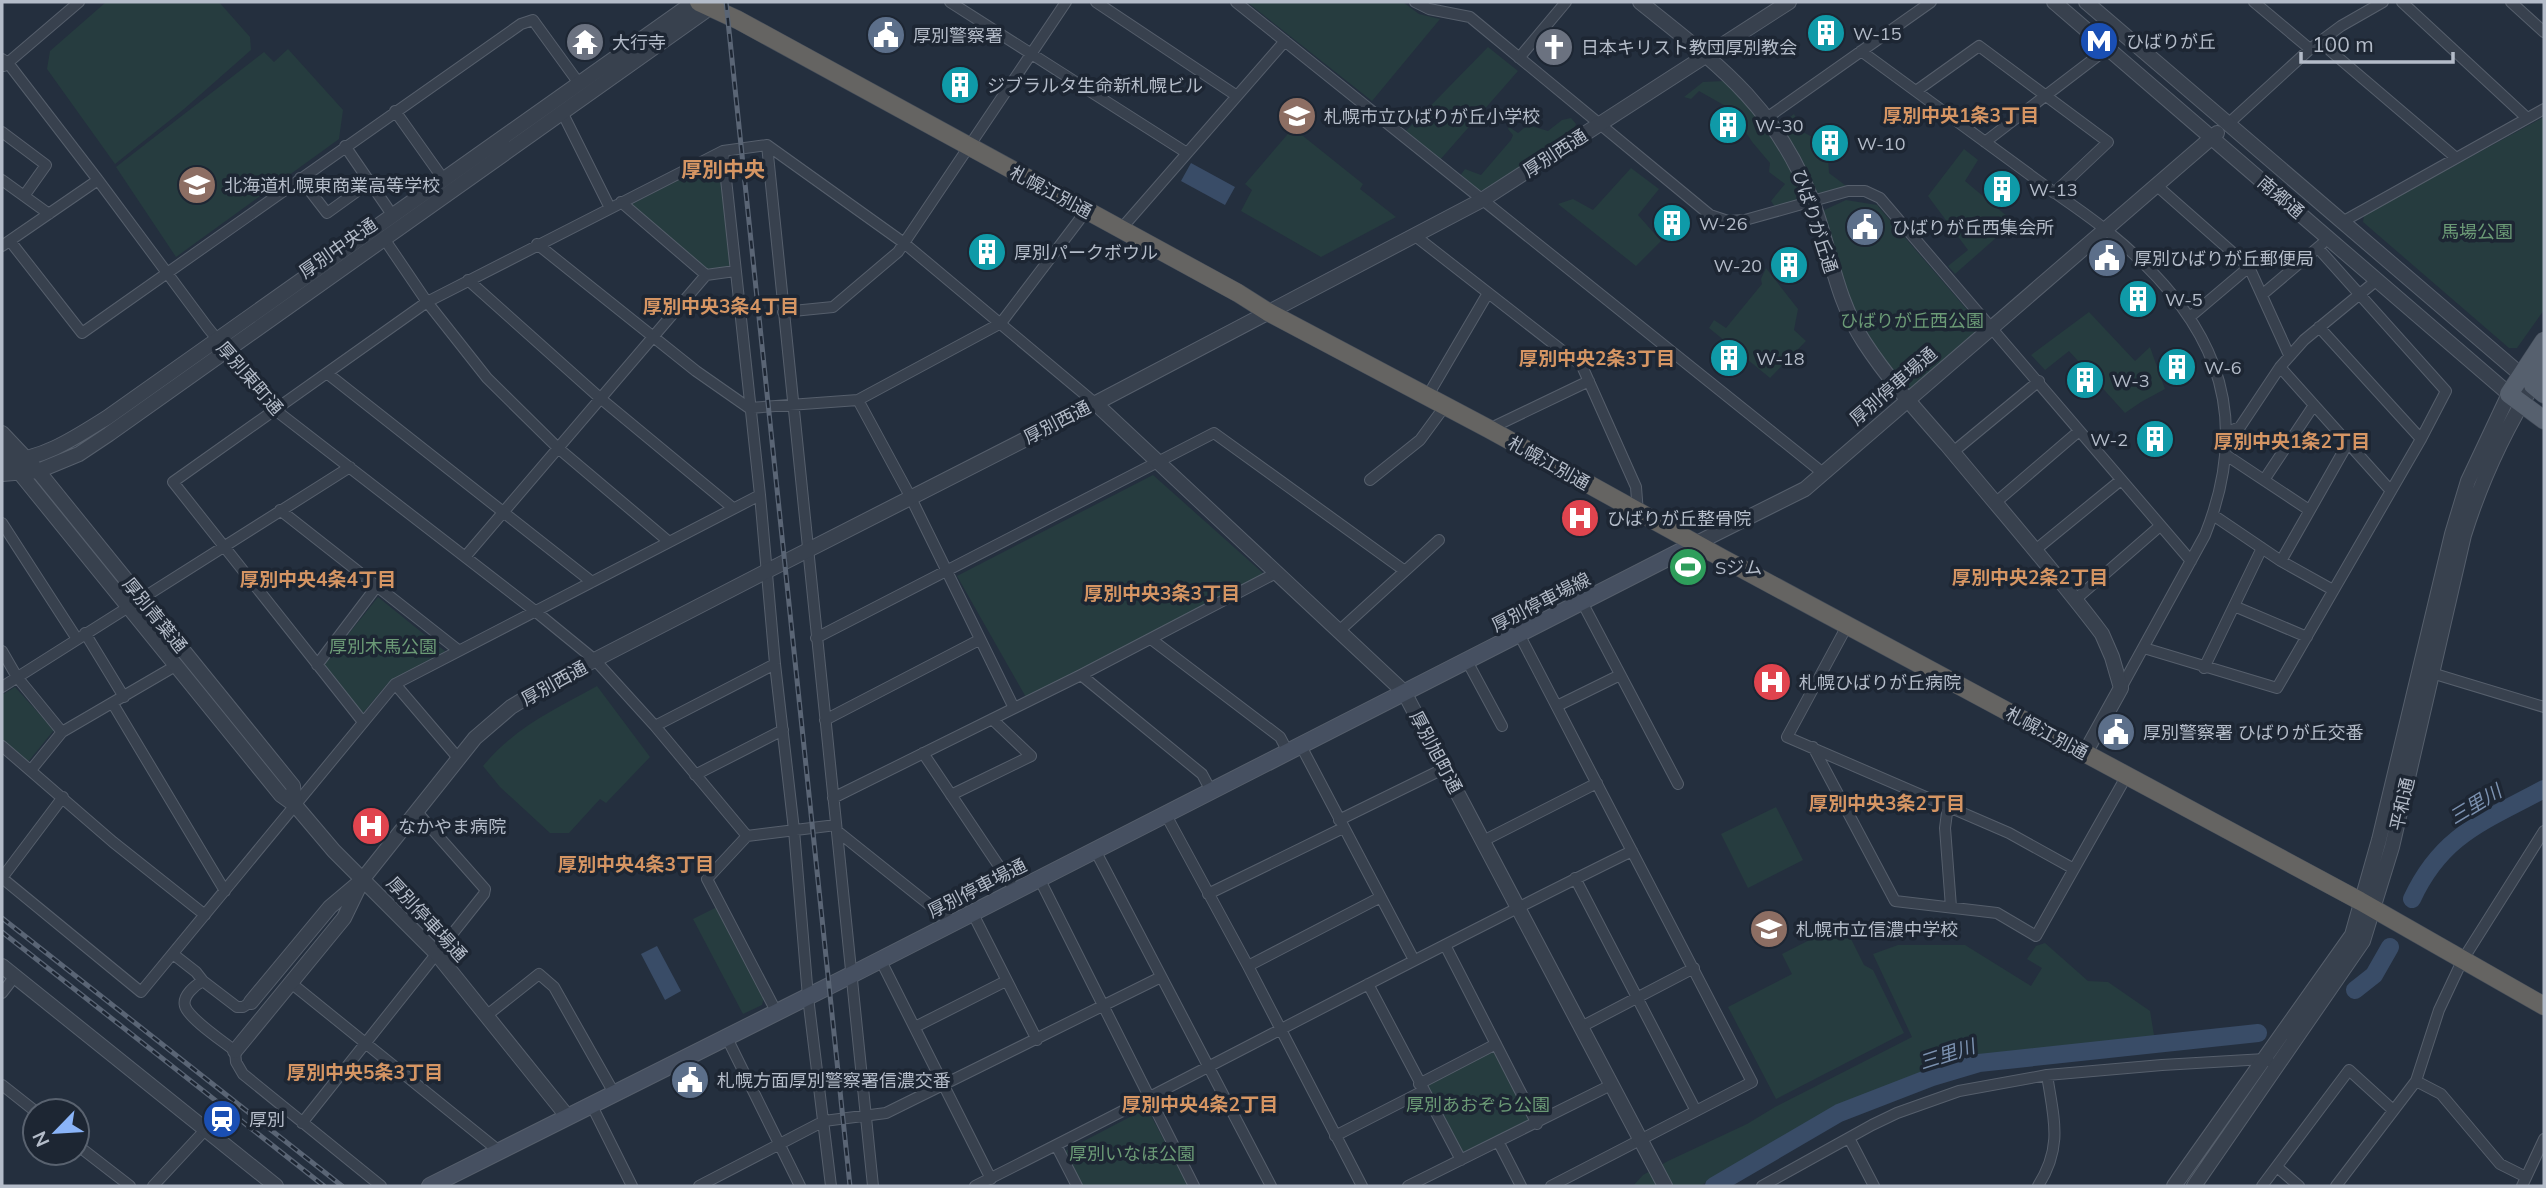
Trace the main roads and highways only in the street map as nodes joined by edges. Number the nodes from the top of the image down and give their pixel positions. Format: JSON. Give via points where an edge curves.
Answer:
{"nodes":[{"id":1,"x":706,"y":3,"type":"edge"},
{"id":2,"x":2544,"y":341,"type":"edge"},
{"id":3,"x":2544,"y":368,"type":"edge"},
{"id":4,"x":2532,"y":385,"type":"edge"},
{"id":5,"x":2544,"y":420,"type":"edge"},
{"id":6,"x":1695,"y":544,"type":"junction"},
{"id":7,"x":1404,"y":692,"type":"joint"},
{"id":8,"x":2544,"y":1006,"type":"edge"},
{"id":9,"x":430,"y":1186,"type":"edge"}],
"edges":[{"from":1,"to":6,"type":"highway","name":"札幌江別通"},
{"from":2,"to":4,"type":"main road"},
{"from":3,"to":4,"type":"main road"},
{"from":4,"to":5,"type":"main road","via":[[2515,399]]},
{"from":6,"to":7,"type":"main road","name":"厚別停車場線"},
{"from":6,"to":8,"type":"highway","name":"札幌江別通","via":[[2366,905]]},
{"from":7,"to":9,"type":"main road","name":"厚別停車場通"}]}
